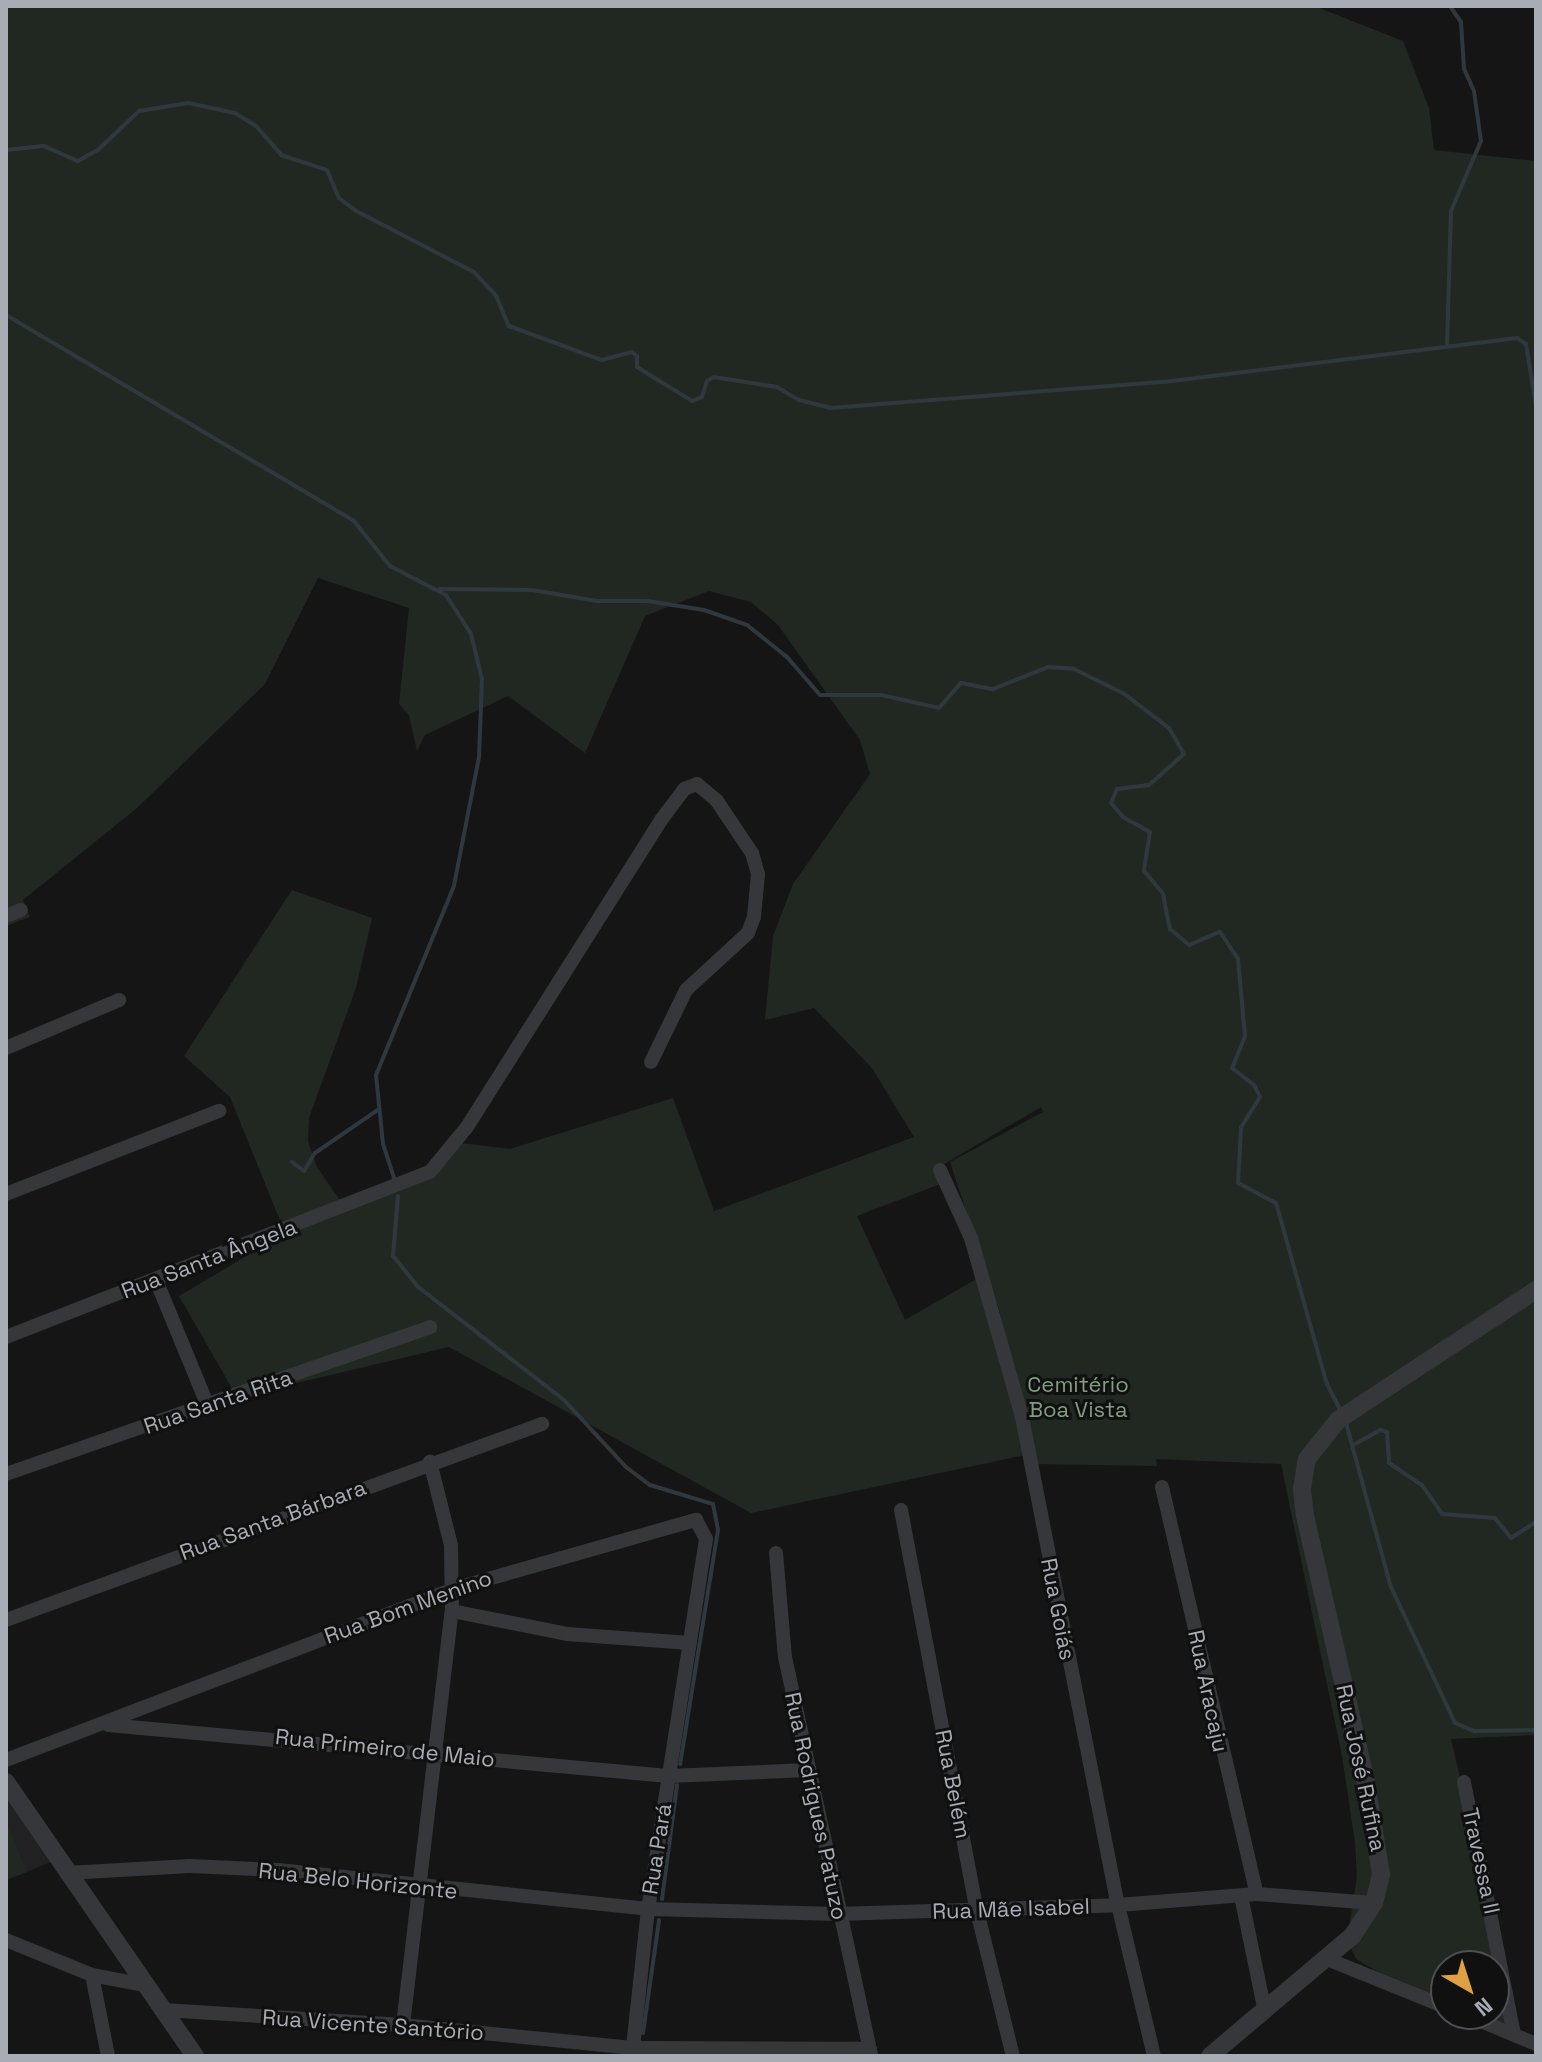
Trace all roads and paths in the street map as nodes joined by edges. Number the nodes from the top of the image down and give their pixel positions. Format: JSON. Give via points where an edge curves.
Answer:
{"nodes":[{"id":1,"x":21,"y":910,"type":"dead end"},
{"id":2,"x":6,"y":916,"type":"edge"},
{"id":3,"x":119,"y":1000,"type":"dead end"},
{"id":4,"x":6,"y":1048,"type":"edge"},
{"id":5,"x":651,"y":1062,"type":"dead end"},
{"id":6,"x":219,"y":1111,"type":"dead end"},
{"id":7,"x":940,"y":1170,"type":"dead end"},
{"id":8,"x":6,"y":1194,"type":"edge"},
{"id":9,"x":156,"y":1280,"type":"junction"},
{"id":10,"x":1536,"y":1290,"type":"edge"},
{"id":11,"x":430,"y":1327,"type":"dead end"},
{"id":12,"x":6,"y":1337,"type":"edge"},
{"id":13,"x":208,"y":1406,"type":"junction"},
{"id":14,"x":542,"y":1424,"type":"dead end"},
{"id":15,"x":430,"y":1462,"type":"junction"},
{"id":16,"x":6,"y":1474,"type":"edge"},
{"id":17,"x":1162,"y":1487,"type":"dead end"},
{"id":18,"x":901,"y":1510,"type":"dead end"},
{"id":19,"x":776,"y":1553,"type":"dead end"},
{"id":20,"x":453,"y":1589,"type":"junction"},
{"id":21,"x":452,"y":1611,"type":"junction"},
{"id":22,"x":6,"y":1620,"type":"edge"},
{"id":23,"x":690,"y":1643,"type":"junction"},
{"id":24,"x":101,"y":1725,"type":"junction"},
{"id":25,"x":437,"y":1753,"type":"junction"},
{"id":26,"x":6,"y":1760,"type":"edge"},
{"id":27,"x":809,"y":1770,"type":"junction"},
{"id":28,"x":668,"y":1776,"type":"junction"},
{"id":29,"x":6,"y":1782,"type":"edge"},
{"id":30,"x":1464,"y":1782,"type":"dead end"},
{"id":31,"x":67,"y":1873,"type":"junction"},
{"id":32,"x":423,"y":1888,"type":"junction"},
{"id":33,"x":1257,"y":1894,"type":"junction"},
{"id":34,"x":1241,"y":1896,"type":"junction"},
{"id":35,"x":1374,"y":1903,"type":"junction"},
{"id":36,"x":1118,"y":1905,"type":"junction"},
{"id":37,"x":648,"y":1909,"type":"junction"},
{"id":38,"x":977,"y":1911,"type":"junction"},
{"id":39,"x":837,"y":1914,"type":"junction"},
{"id":40,"x":6,"y":1940,"type":"edge"},
{"id":41,"x":1327,"y":1959,"type":"junction"},
{"id":42,"x":92,"y":1975,"type":"junction"},
{"id":43,"x":145,"y":1985,"type":"junction"},
{"id":44,"x":1430,"y":2001,"type":"edge"},
{"id":45,"x":163,"y":2010,"type":"junction"},
{"id":46,"x":1265,"y":2012,"type":"junction"},
{"id":47,"x":403,"y":2025,"type":"junction"},
{"id":48,"x":1504,"y":2030,"type":"edge"},
{"id":49,"x":1514,"y":2034,"type":"junction"},
{"id":50,"x":1536,"y":2044,"type":"edge"},
{"id":51,"x":632,"y":2052,"type":"edge"},
{"id":52,"x":871,"y":2052,"type":"edge"},
{"id":53,"x":108,"y":2056,"type":"edge"},
{"id":54,"x":195,"y":2056,"type":"edge"},
{"id":55,"x":1013,"y":2056,"type":"edge"},
{"id":56,"x":1154,"y":2056,"type":"edge"},
{"id":57,"x":1210,"y":2056,"type":"edge"}],
"edges":[{"from":1,"to":2,"type":"street"},
{"from":3,"to":4,"type":"street"},
{"from":5,"to":9,"type":"street","name":"Rua Santa Ângela","via":[[686,990],[748,933],[757,904],[752,853],[717,801],[697,784],[684,789],[646,843],[438,1165],[412,1181]]},
{"from":6,"to":8,"type":"street"},
{"from":7,"to":36,"type":"street","name":"Rua Goiás","via":[[971,1238],[1022,1417]]},
{"from":9,"to":12,"type":"street","name":"Rua Santa Ângela"},
{"from":9,"to":13,"type":"street"},
{"from":10,"to":35,"type":"street","name":"Rua José Rufina","via":[[1346,1415],[1307,1459],[1305,1515],[1381,1860]]},
{"from":11,"to":13,"type":"street","name":"Rua Santa Rita"},
{"from":13,"to":16,"type":"street","name":"Rua Santa Rita"},
{"from":14,"to":15,"type":"street","name":"Rua Santa Bárbara"},
{"from":15,"to":20,"type":"street","via":[[451,1545]]},
{"from":15,"to":22,"type":"street","name":"Rua Santa Bárbara"},
{"from":17,"to":33,"type":"street","name":"Rua Aracaju"},
{"from":18,"to":38,"type":"street","name":"Rua Belém"},
{"from":19,"to":27,"type":"street","name":"Rua Rodrigues Patuzo","via":[[785,1657]]},
{"from":20,"to":21,"type":"street"},
{"from":20,"to":23,"type":"street","name":"Rua Bom Menino","via":[[696,1520],[706,1539]]},
{"from":20,"to":24,"type":"street","name":"Rua Bom Menino"},
{"from":21,"to":23,"type":"street","via":[[567,1634]]},
{"from":21,"to":25,"type":"street"},
{"from":23,"to":28,"type":"street","name":"Rua Pará"},
{"from":24,"to":25,"type":"street","name":"Rua Primeiro de Maio"},
{"from":24,"to":26,"type":"street","name":"Rua Bom Menino"},
{"from":25,"to":28,"type":"street","name":"Rua Primeiro de Maio"},
{"from":25,"to":32,"type":"street"},
{"from":27,"to":28,"type":"street","name":"Rua Primeiro de Maio"},
{"from":27,"to":39,"type":"street","name":"Rua Rodrigues Patuzo"},
{"from":28,"to":37,"type":"street","name":"Rua Pará"},
{"from":29,"to":31,"type":"street"},
{"from":30,"to":49,"type":"street","name":"Travessa II"},
{"from":31,"to":32,"type":"street","name":"Rua Belo Horizonte","via":[[190,1866],[278,1870]]},
{"from":31,"to":43,"type":"street"},
{"from":32,"to":37,"type":"street","name":"Rua Belo Horizonte"},
{"from":32,"to":47,"type":"street"},
{"from":33,"to":34,"type":"street","name":"Rua Mãe Isabel"},
{"from":33,"to":35,"type":"street","name":"Rua Mãe Isabel"},
{"from":34,"to":36,"type":"street","name":"Rua Mãe Isabel"},
{"from":34,"to":46,"type":"street"},
{"from":35,"to":41,"type":"street","name":"Rua José Rufina","via":[[1353,1935]]},
{"from":36,"to":38,"type":"street","name":"Rua Mãe Isabel"},
{"from":36,"to":56,"type":"street","name":"Rua Goiás"},
{"from":37,"to":39,"type":"street","name":"Rua Mãe Isabel"},
{"from":37,"to":51,"type":"street","name":"Rua Pará"},
{"from":38,"to":39,"type":"street","name":"Rua Mãe Isabel"},
{"from":38,"to":55,"type":"street","name":"Rua Belém"},
{"from":39,"to":52,"type":"street","name":"Rua Rodrigues Patuzo"},
{"from":40,"to":42,"type":"street"},
{"from":41,"to":44,"type":"street"},
{"from":41,"to":46,"type":"street","name":"Rua José Rufina"},
{"from":42,"to":43,"type":"street"},
{"from":42,"to":53,"type":"street"},
{"from":43,"to":45,"type":"street"},
{"from":45,"to":47,"type":"street","name":"Rua Vicente Santório"},
{"from":45,"to":54,"type":"street"},
{"from":46,"to":57,"type":"street","name":"Rua José Rufina"},
{"from":47,"to":51,"type":"street","name":"Rua Vicente Santório"},
{"from":48,"to":49,"type":"street"},
{"from":49,"to":50,"type":"street"},
{"from":51,"to":52,"type":"street","name":"Rua Vicente Santório"}]}
